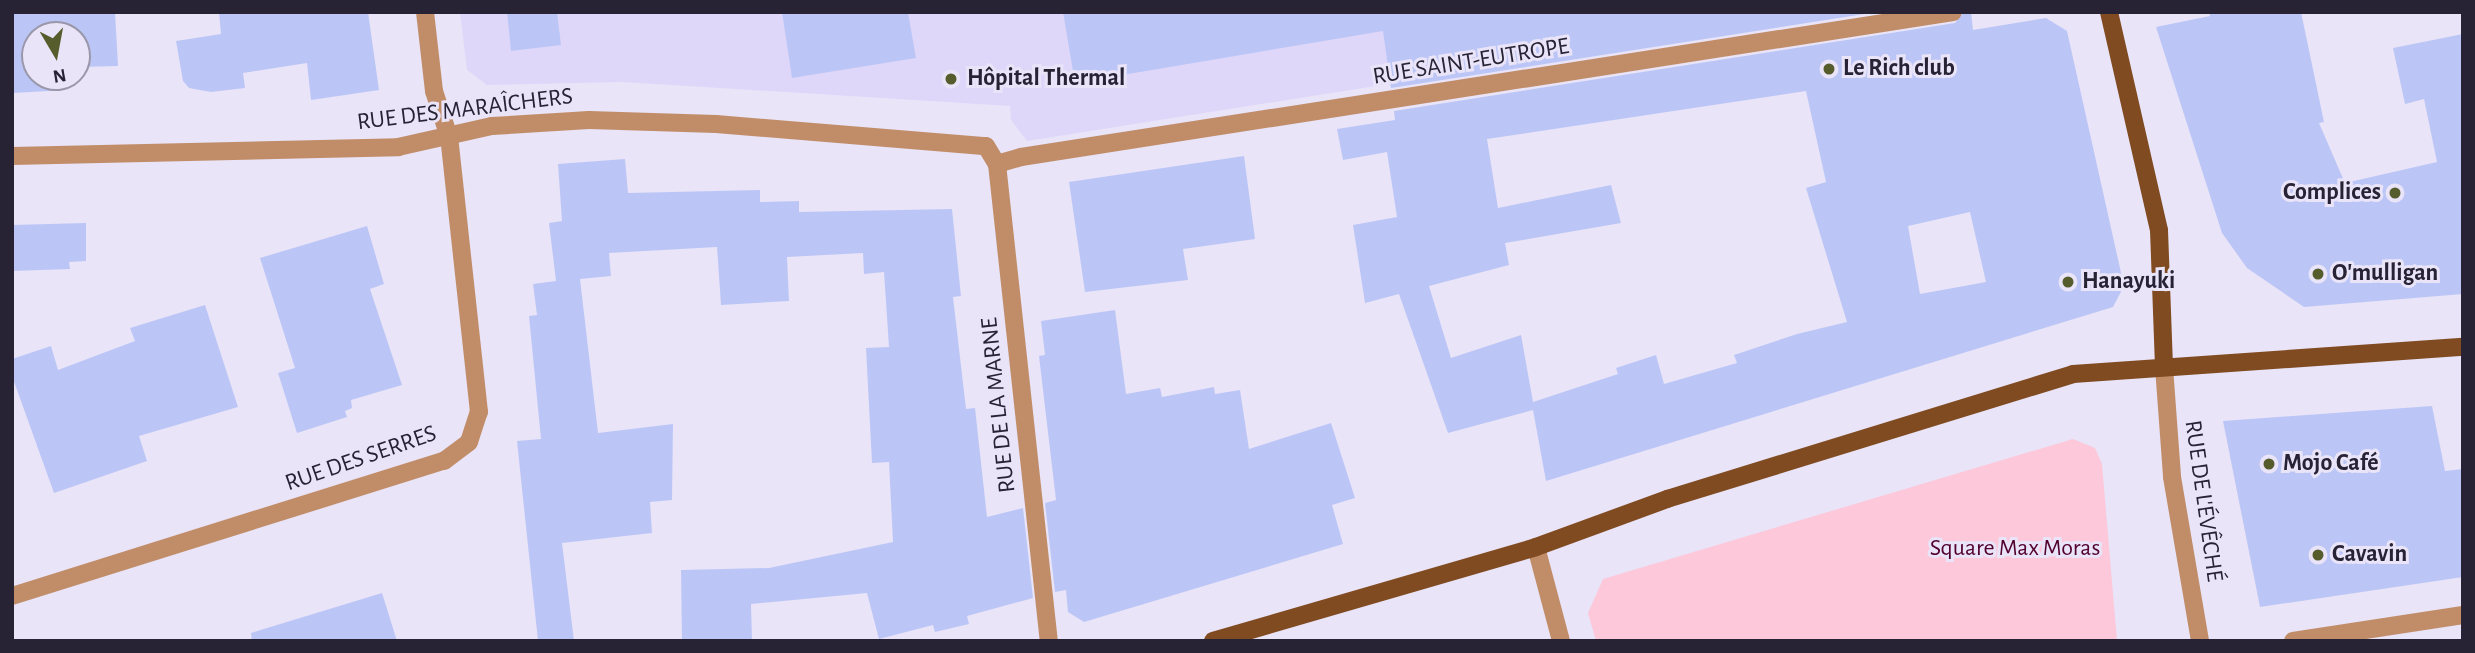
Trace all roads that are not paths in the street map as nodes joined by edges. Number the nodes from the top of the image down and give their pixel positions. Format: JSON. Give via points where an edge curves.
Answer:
{"nodes":[{"id":1,"x":425,"y":12,"type":"edge"},
{"id":2,"x":1953,"y":12,"type":"edge"},
{"id":3,"x":2109,"y":12,"type":"edge"},
{"id":4,"x":449,"y":137,"type":"junction"},
{"id":5,"x":12,"y":156,"type":"edge"},
{"id":6,"x":997,"y":164,"type":"junction"},
{"id":7,"x":2463,"y":347,"type":"edge"},
{"id":8,"x":2164,"y":367,"type":"junction"},
{"id":9,"x":1536,"y":547,"type":"junction"},
{"id":10,"x":12,"y":596,"type":"edge"},
{"id":11,"x":2463,"y":615,"type":"edge"},
{"id":12,"x":2351,"y":632,"type":"junction"},
{"id":13,"x":1049,"y":641,"type":"edge"},
{"id":14,"x":1213,"y":641,"type":"edge"},
{"id":15,"x":1561,"y":641,"type":"edge"},
{"id":16,"x":2200,"y":641,"type":"edge"},
{"id":17,"x":2293,"y":641,"type":"edge"},
{"id":18,"x":2371,"y":641,"type":"edge"}],
"edges":[{"from":1,"to":4,"type":"street","name":"RUE DES SERRES","via":[[434,91]]},
{"from":2,"to":6,"type":"street","name":"RUE SAINT-EUTROPE"},
{"from":3,"to":8,"type":"main road","via":[[2159,230]]},
{"from":4,"to":5,"type":"street","name":"RUE DES MARAÎCHERS","via":[[398,147]]},
{"from":4,"to":6,"type":"street","name":"RUE DES MARAÎCHERS","via":[[492,126],[589,120],[716,124],[986,146]]},
{"from":4,"to":10,"type":"street","name":"RUE DES SERRES","via":[[479,412],[469,442],[444,461]]},
{"from":6,"to":13,"type":"street","name":"RUE DE LA MARNE"},
{"from":7,"to":8,"type":"main road"},
{"from":8,"to":9,"type":"main road","via":[[2073,374],[1667,499]]},
{"from":8,"to":16,"type":"street","name":"RUE DE L'ÉVÊCHÉ","via":[[2172,477]]},
{"from":9,"to":14,"type":"main road"},
{"from":9,"to":15,"type":"street"},
{"from":11,"to":12,"type":"street"},
{"from":12,"to":17,"type":"street"},
{"from":12,"to":18,"type":"street"}]}
